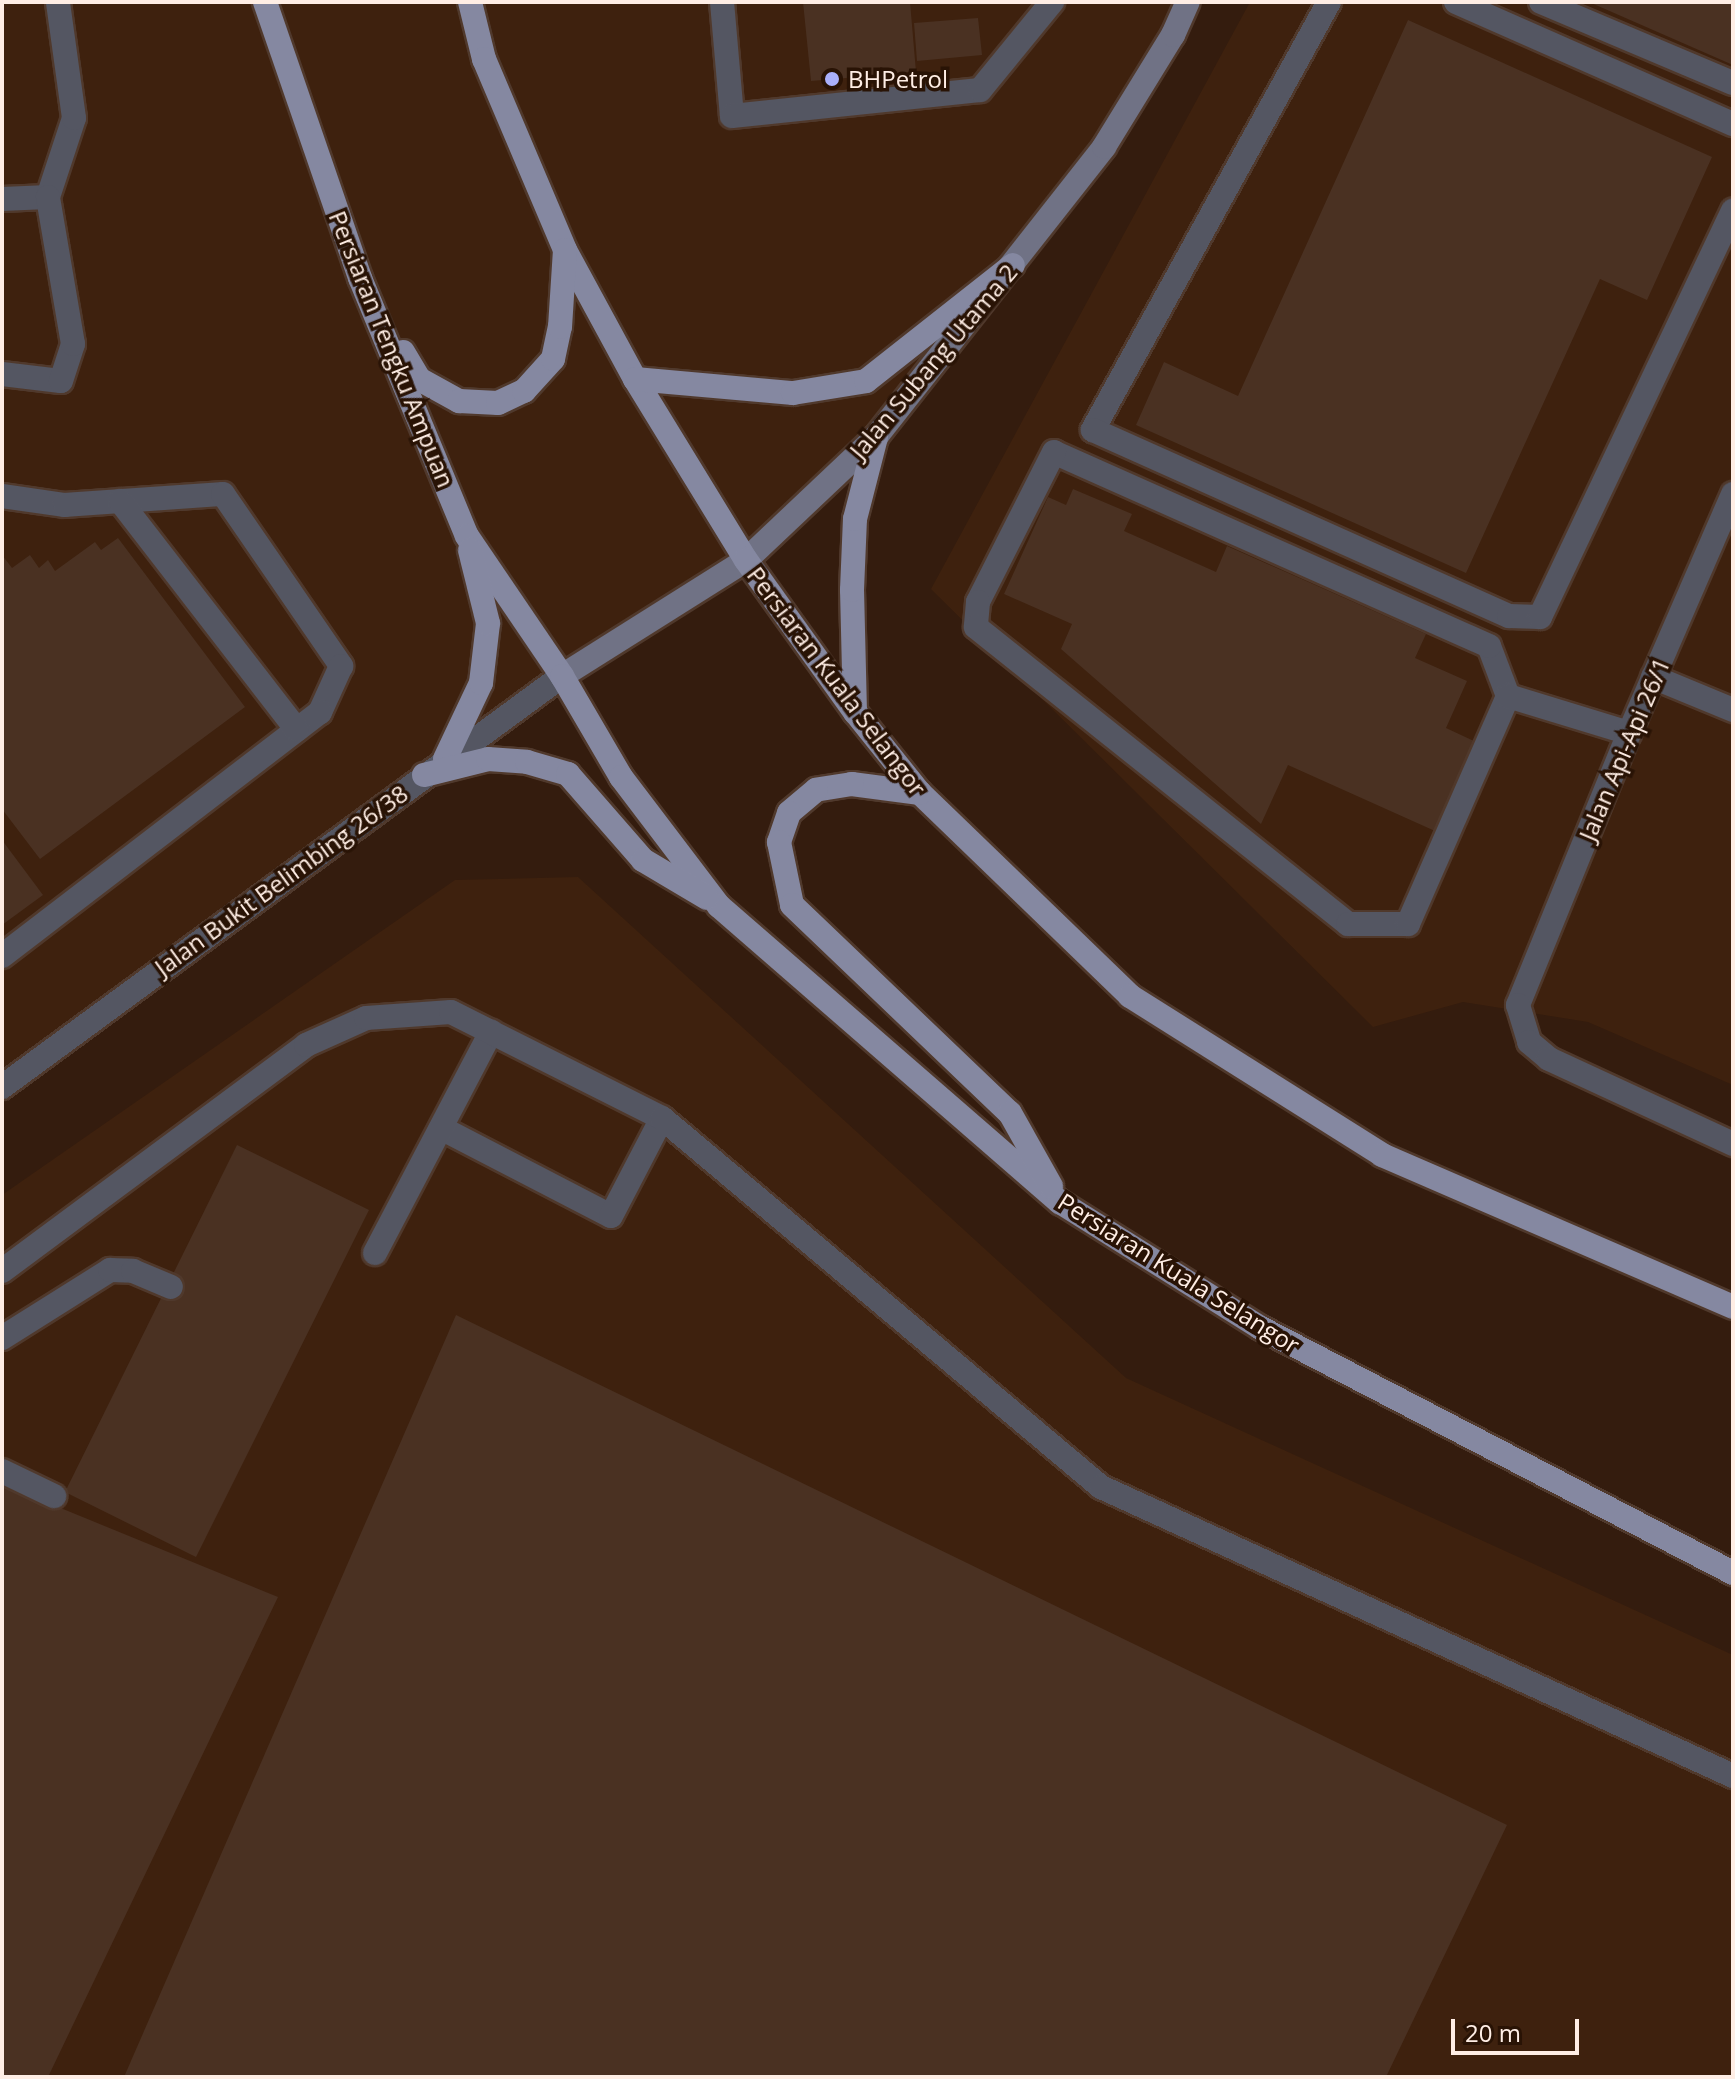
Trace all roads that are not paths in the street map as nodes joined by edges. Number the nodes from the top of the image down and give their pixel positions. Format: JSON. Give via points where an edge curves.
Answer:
{"nodes":[{"id":1,"x":58,"y":2,"type":"edge"},
{"id":2,"x":265,"y":2,"type":"edge"},
{"id":3,"x":470,"y":2,"type":"edge"},
{"id":4,"x":722,"y":2,"type":"edge"},
{"id":5,"x":1052,"y":2,"type":"edge"},
{"id":6,"x":1188,"y":2,"type":"edge"},
{"id":7,"x":1329,"y":2,"type":"edge"},
{"id":8,"x":1456,"y":2,"type":"edge"},
{"id":9,"x":1541,"y":2,"type":"edge"},
{"id":10,"x":1733,"y":83,"type":"edge"},
{"id":11,"x":1733,"y":124,"type":"edge"},
{"id":12,"x":48,"y":197,"type":"junction"},
{"id":13,"x":2,"y":199,"type":"edge"},
{"id":14,"x":1733,"y":210,"type":"edge"},
{"id":15,"x":565,"y":250,"type":"junction"},
{"id":16,"x":1013,"y":265,"type":"junction"},
{"id":17,"x":360,"y":278,"type":"junction"},
{"id":18,"x":2,"y":374,"type":"edge"},
{"id":19,"x":635,"y":379,"type":"junction"},
{"id":20,"x":876,"y":437,"type":"junction"},
{"id":21,"x":1733,"y":494,"type":"edge"},
{"id":22,"x":2,"y":496,"type":"edge"},
{"id":23,"x":120,"y":501,"type":"junction"},
{"id":24,"x":467,"y":536,"type":"junction"},
{"id":25,"x":746,"y":560,"type":"junction"},
{"id":26,"x":562,"y":676,"type":"junction"},
{"id":27,"x":1653,"y":677,"type":"junction"},
{"id":28,"x":1508,"y":696,"type":"junction"},
{"id":29,"x":1733,"y":710,"type":"edge"},
{"id":30,"x":855,"y":712,"type":"junction"},
{"id":31,"x":297,"y":730,"type":"junction"},
{"id":32,"x":1629,"y":733,"type":"junction"},
{"id":33,"x":445,"y":759,"type":"junction"},
{"id":34,"x":424,"y":775,"type":"junction"},
{"id":35,"x":920,"y":793,"type":"junction"},
{"id":36,"x":719,"y":906,"type":"junction"},
{"id":37,"x":2,"y":956,"type":"edge"},
{"id":38,"x":491,"y":1032,"type":"junction"},
{"id":39,"x":2,"y":1087,"type":"edge"},
{"id":40,"x":662,"y":1118,"type":"junction"},
{"id":41,"x":441,"y":1128,"type":"junction"},
{"id":42,"x":1733,"y":1144,"type":"edge"},
{"id":43,"x":1060,"y":1202,"type":"junction"},
{"id":44,"x":375,"y":1253,"type":"dead end"},
{"id":45,"x":2,"y":1271,"type":"edge"},
{"id":46,"x":171,"y":1287,"type":"dead end"},
{"id":47,"x":1733,"y":1307,"type":"edge"},
{"id":48,"x":2,"y":1338,"type":"edge"},
{"id":49,"x":2,"y":1471,"type":"edge"},
{"id":50,"x":54,"y":1496,"type":"dead end"},
{"id":51,"x":1733,"y":1573,"type":"edge"},
{"id":52,"x":1733,"y":1776,"type":"edge"}],
"edges":[{"from":1,"to":12,"type":"street","via":[[74,118]]},
{"from":2,"to":17,"type":"main road","name":"Persiaran Tengku Ampuan"},
{"from":3,"to":15,"type":"main road","via":[[484,59]]},
{"from":4,"to":5,"type":"street","via":[[732,116],[980,90]]},
{"from":6,"to":16,"type":"main road","name":"Jalan Subang Utama 2","via":[[1104,147]]},
{"from":7,"to":14,"type":"street","via":[[1093,430],[1509,616],[1540,617]]},
{"from":8,"to":11,"type":"street"},
{"from":9,"to":10,"type":"street"},
{"from":12,"to":13,"type":"street"},
{"from":12,"to":18,"type":"street","via":[[73,344],[61,381]]},
{"from":15,"to":17,"type":"main road","via":[[553,359],[524,391],[498,403],[459,401],[419,379]]},
{"from":15,"to":19,"type":"main road"},
{"from":16,"to":19,"type":"main road","via":[[866,381],[793,393]]},
{"from":16,"to":20,"type":"main road","name":"Jalan Subang Utama 2"},
{"from":17,"to":24,"type":"main road","name":"Persiaran Tengku Ampuan"},
{"from":19,"to":25,"type":"main road"},
{"from":20,"to":25,"type":"main road","name":"Jalan Subang Utama 2"},
{"from":20,"to":30,"type":"main road","via":[[855,519]]},
{"from":21,"to":27,"type":"street","name":"Jalan Api-Api 26/1"},
{"from":22,"to":23,"type":"street","via":[[65,505]]},
{"from":23,"to":31,"type":"street"},
{"from":23,"to":31,"type":"street","via":[[223,494],[341,666],[320,712]]},
{"from":24,"to":26,"type":"main road","name":"Persiaran Tengku Ampuan"},
{"from":24,"to":33,"type":"main road","via":[[488,623],[481,683]]},
{"from":25,"to":26,"type":"main road","name":"Jalan Subang Utama 2"},
{"from":25,"to":30,"type":"main road","name":"Persiaran Kuala Selangor"},
{"from":26,"to":33,"type":"street","name":"Jalan Bukit Belimbing 26/38"},
{"from":26,"to":36,"type":"main road","name":"Persiaran Kuala Selangor","via":[[621,777]]},
{"from":27,"to":29,"type":"street"},
{"from":27,"to":32,"type":"street","name":"Jalan Api-Api 26/1"},
{"from":28,"to":28,"type":"street","via":[[1489,646],[1054,452],[978,602],[976,627],[1348,924],[1408,924]]},
{"from":28,"to":32,"type":"street"},
{"from":30,"to":35,"type":"main road","name":"Persiaran Kuala Selangor"},
{"from":31,"to":37,"type":"street"},
{"from":32,"to":42,"type":"street","name":"Jalan Api-Api 26/1","via":[[1518,1005],[1529,1042],[1549,1059]]},
{"from":33,"to":34,"type":"street","name":"Jalan Bukit Belimbing 26/38"},
{"from":34,"to":36,"type":"main road","via":[[488,759],[527,762],[568,774],[643,860]]},
{"from":34,"to":39,"type":"street","name":"Jalan Bukit Belimbing 26/38"},
{"from":35,"to":43,"type":"main road","via":[[852,784],[816,790],[789,813],[779,842],[792,905],[1010,1113]]},
{"from":35,"to":47,"type":"main road","name":"Persiaran Kuala Selangor","via":[[1130,996],[1382,1155]]},
{"from":36,"to":43,"type":"main road","name":"Persiaran Kuala Selangor"},
{"from":38,"to":40,"type":"street"},
{"from":38,"to":41,"type":"street"},
{"from":38,"to":45,"type":"street","via":[[451,1012],[366,1018],[306,1045]]},
{"from":40,"to":41,"type":"street","via":[[611,1216]]},
{"from":40,"to":52,"type":"street","via":[[1101,1487]]},
{"from":41,"to":44,"type":"street"},
{"from":43,"to":51,"type":"main road","name":"Persiaran Kuala Selangor","via":[[1261,1328]]},
{"from":46,"to":48,"type":"street","via":[[133,1271],[110,1270]]},
{"from":49,"to":50,"type":"street"}]}
